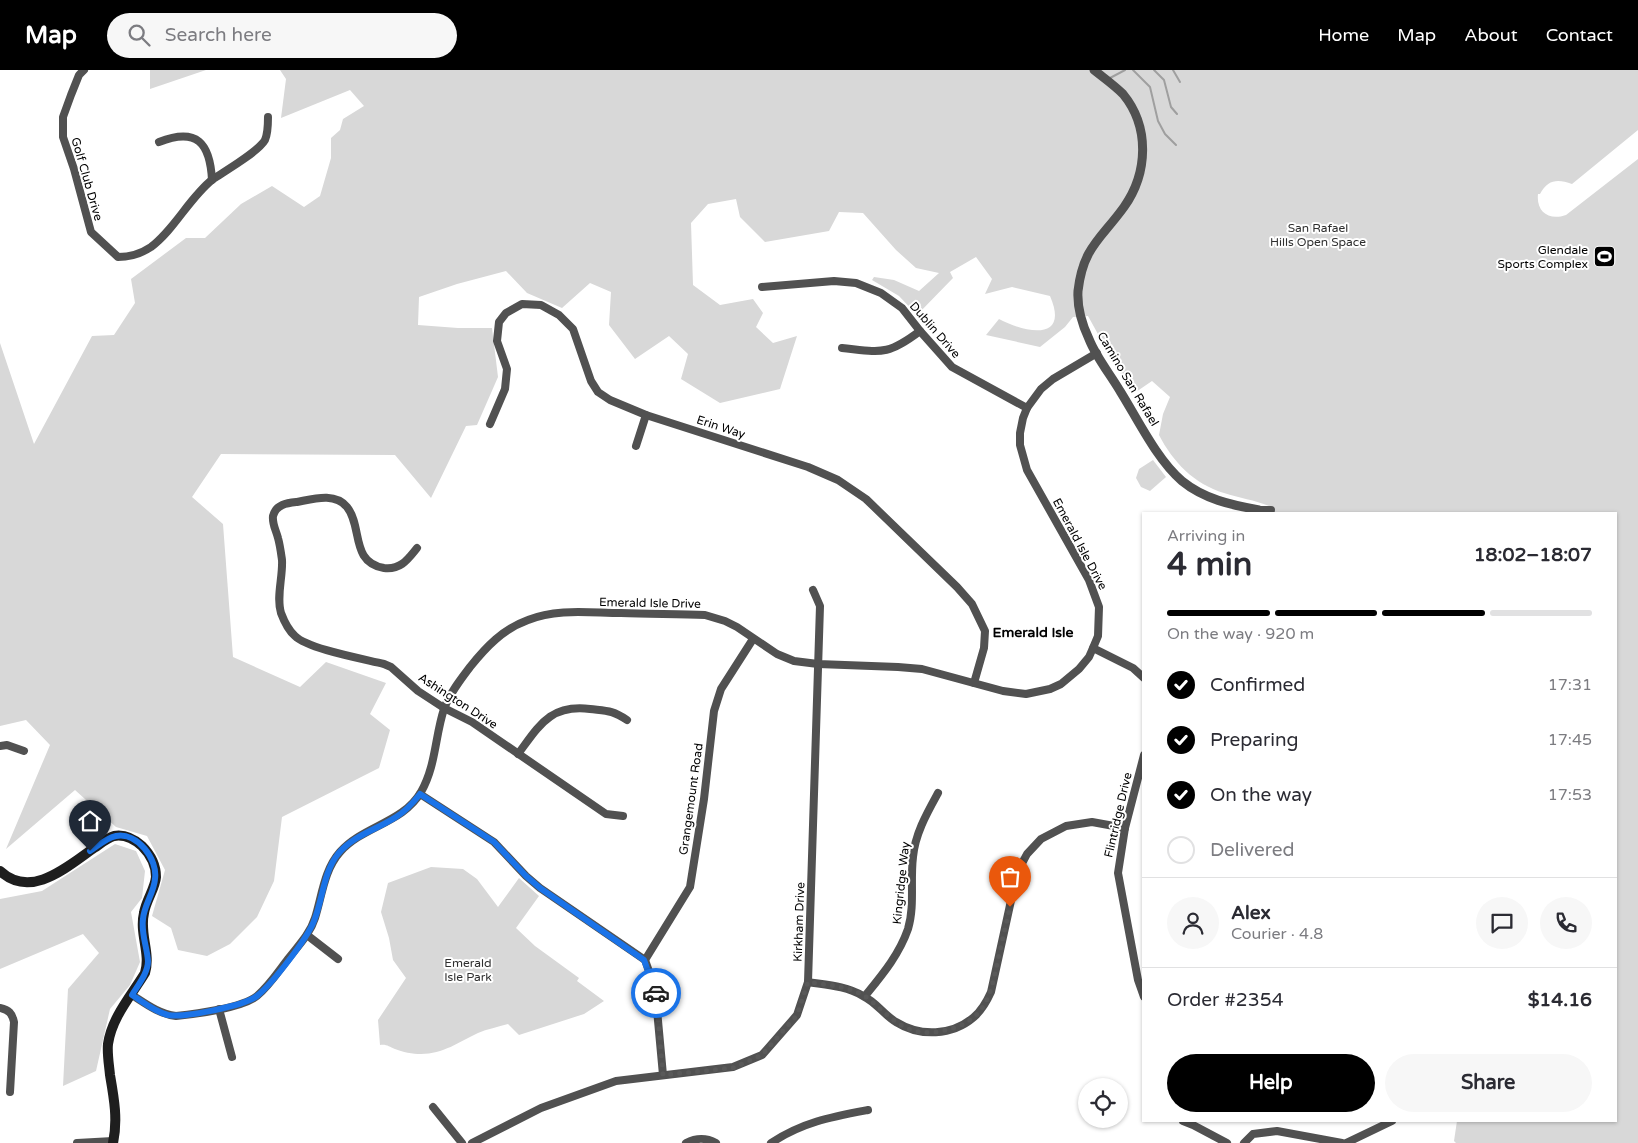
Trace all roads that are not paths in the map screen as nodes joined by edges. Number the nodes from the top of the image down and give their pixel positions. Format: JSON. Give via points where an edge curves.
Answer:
{"nodes":[{"id":1,"x":84,"y":70,"type":"edge"},
{"id":2,"x":1094,"y":70,"type":"edge"},
{"id":3,"x":268,"y":117,"type":"dead end"},
{"id":4,"x":159,"y":142,"type":"dead end"},
{"id":5,"x":212,"y":180,"type":"junction"},
{"id":6,"x":762,"y":286,"type":"dead end"},
{"id":7,"x":920,"y":331,"type":"junction"},
{"id":8,"x":842,"y":348,"type":"dead end"},
{"id":9,"x":1097,"y":353,"type":"junction"},
{"id":10,"x":1027,"y":408,"type":"junction"},
{"id":11,"x":646,"y":415,"type":"junction"},
{"id":12,"x":490,"y":424,"type":"dead end"},
{"id":13,"x":636,"y":446,"type":"dead end"},
{"id":14,"x":1271,"y":510,"type":"dead end"},
{"id":15,"x":1258,"y":512,"type":"edge"},
{"id":16,"x":417,"y":548,"type":"dead end"},
{"id":17,"x":813,"y":590,"type":"dead end"},
{"id":18,"x":754,"y":639,"type":"junction"},
{"id":19,"x":1093,"y":648,"type":"junction"},
{"id":20,"x":818,"y":664,"type":"junction"},
{"id":21,"x":1142,"y":676,"type":"edge"},
{"id":22,"x":974,"y":683,"type":"junction"},
{"id":23,"x":444,"y":708,"type":"junction"},
{"id":24,"x":627,"y":720,"type":"dead end"},
{"id":25,"x":0,"y":746,"type":"edge"},
{"id":26,"x":24,"y":751,"type":"dead end"},
{"id":27,"x":518,"y":754,"type":"junction"},
{"id":28,"x":1142,"y":763,"type":"edge"},
{"id":29,"x":938,"y":793,"type":"dead end"},
{"id":30,"x":420,"y":794,"type":"junction"},
{"id":31,"x":623,"y":816,"type":"dead end"},
{"id":32,"x":1125,"y":828,"type":"junction"},
{"id":33,"x":0,"y":871,"type":"edge"},
{"id":34,"x":307,"y":935,"type":"junction"},
{"id":35,"x":338,"y":959,"type":"dead end"},
{"id":36,"x":644,"y":960,"type":"junction"},
{"id":37,"x":808,"y":982,"type":"junction"},
{"id":38,"x":1142,"y":991,"type":"edge"},
{"id":39,"x":132,"y":995,"type":"junction"},
{"id":40,"x":865,"y":996,"type":"junction"},
{"id":41,"x":0,"y":1008,"type":"edge"},
{"id":42,"x":219,"y":1009,"type":"junction"},
{"id":43,"x":232,"y":1057,"type":"dead end"},
{"id":44,"x":663,"y":1075,"type":"junction"},
{"id":45,"x":10,"y":1092,"type":"dead end"},
{"id":46,"x":433,"y":1107,"type":"dead end"},
{"id":47,"x":868,"y":1110,"type":"dead end"},
{"id":48,"x":1186,"y":1122,"type":"edge"},
{"id":49,"x":1390,"y":1122,"type":"edge"},
{"id":50,"x":113,"y":1142,"type":"edge"},
{"id":51,"x":76,"y":1143,"type":"edge"},
{"id":52,"x":462,"y":1143,"type":"edge"},
{"id":53,"x":472,"y":1143,"type":"edge"},
{"id":54,"x":686,"y":1143,"type":"edge"},
{"id":55,"x":716,"y":1143,"type":"edge"},
{"id":56,"x":771,"y":1143,"type":"edge"},
{"id":57,"x":1227,"y":1143,"type":"edge"},
{"id":58,"x":1244,"y":1143,"type":"edge"},
{"id":59,"x":1342,"y":1143,"type":"edge"},
{"id":60,"x":1346,"y":1143,"type":"edge"}],
"edges":[{"from":1,"to":5,"type":"street","name":"Golf Club Drive","via":[[79,75],[63,118],[63,136],[91,232],[118,257],[129,257],[150,247]]},
{"from":2,"to":9,"type":"street","name":"Camino San Rafael","via":[[1129,104],[1139,125],[1143,151],[1138,182],[1131,196],[1091,248],[1081,272],[1078,293],[1080,316]]},
{"from":3,"to":5,"type":"street","via":[[265,140]]},
{"from":4,"to":5,"type":"street","via":[[179,136],[196,139],[208,153]]},
{"from":6,"to":7,"type":"street","name":"Dublin Drive","via":[[834,281],[856,283],[882,293],[902,308]]},
{"from":7,"to":8,"type":"street","via":[[902,345],[886,351]]},
{"from":7,"to":10,"type":"street","name":"Dublin Drive","via":[[958,372]]},
{"from":9,"to":10,"type":"street","name":"Emerald Isle Drive","via":[[1050,381]]},
{"from":9,"to":15,"type":"street","name":"Camino San Rafael","via":[[1173,472],[1192,488],[1213,498]]},
{"from":10,"to":19,"type":"street","name":"Emerald Isle Drive","via":[[1020,433],[1022,457],[1026,470],[1095,594],[1100,621]]},
{"from":11,"to":12,"type":"street","name":"Erin Way","via":[[598,392],[573,329],[559,315],[541,305],[522,304],[506,313],[500,322],[497,341],[507,369],[505,388]]},
{"from":11,"to":13,"type":"street"},
{"from":11,"to":22,"type":"street","name":"Erin Way","via":[[808,467],[838,480],[866,499],[972,604],[985,631],[984,648]]},
{"from":14,"to":15,"type":"street","name":"Camino San Rafael"},
{"from":16,"to":23,"type":"street","name":"Ashington Drive","via":[[403,565],[392,569],[377,567],[360,549],[348,508],[326,497],[283,504],[273,515],[282,562],[280,611],[294,636],[306,644],[391,667]]},
{"from":17,"to":20,"type":"street","name":"Kirkham Drive","via":[[820,606]]},
{"from":18,"to":20,"type":"street","name":"Emerald Isle Drive","via":[[784,658]]},
{"from":18,"to":23,"type":"street","name":"Emerald Isle Drive","via":[[725,621],[705,615],[574,612],[541,615],[513,627],[486,648]]},
{"from":18,"to":36,"type":"street","name":"Grangemount Road","via":[[721,689],[714,711],[690,887]]},
{"from":19,"to":21,"type":"street"},
{"from":19,"to":22,"type":"street","name":"Emerald Isle Drive","via":[[1089,658],[1070,678],[1050,689],[1026,694]]},
{"from":20,"to":22,"type":"street","name":"Emerald Isle Drive","via":[[898,666]]},
{"from":20,"to":37,"type":"street","name":"Kirkham Drive"},
{"from":23,"to":27,"type":"street","name":"Ashington Drive","via":[[472,722]]},
{"from":23,"to":30,"type":"street","name":"Emerald Isle Drive","via":[[431,768]]},
{"from":24,"to":27,"type":"street","via":[[614,712],[577,707],[562,710],[539,725]]},
{"from":25,"to":26,"type":"street"},
{"from":27,"to":31,"type":"street","name":"Ashington Drive","via":[[606,814]]},
{"from":28,"to":32,"type":"street","name":"Flintridge Drive"},
{"from":29,"to":40,"type":"street","name":"Kingridge Way","via":[[917,836],[913,856],[912,912],[904,940],[894,960]]},
{"from":30,"to":34,"type":"street","name":"Emerald Isle Drive","via":[[395,818],[361,834],[338,854],[328,872],[314,922]]},
{"from":30,"to":36,"type":"street","via":[[494,842],[540,888]]},
{"from":32,"to":38,"type":"street","name":"Flintridge Drive","via":[[1118,873]]},
{"from":32,"to":40,"type":"street","via":[[1092,822],[1066,826],[1041,839],[1027,854],[1017,873],[991,992],[974,1017],[956,1028],[936,1033],[921,1032],[894,1022]]},
{"from":33,"to":39,"type":"main road","via":[[20,882],[33,883],[64,868],[110,838],[122,836],[136,840],[153,862],[156,877],[142,921],[147,965]]},
{"from":34,"to":35,"type":"street"},
{"from":34,"to":42,"type":"street","name":"Emerald Isle Drive","via":[[256,997]]},
{"from":36,"to":44,"type":"street","via":[[655,988]]},
{"from":37,"to":40,"type":"street","via":[[844,987]]},
{"from":37,"to":44,"type":"street","name":"Kirkham Drive","via":[[797,1015],[762,1055],[733,1068]]},
{"from":39,"to":42,"type":"street","name":"Emerald Isle Drive","via":[[167,1015]]},
{"from":39,"to":50,"type":"main road","via":[[114,1023],[108,1044],[116,1115]]},
{"from":41,"to":45,"type":"street","via":[[12,1014],[14,1022]]},
{"from":42,"to":43,"type":"street"},
{"from":44,"to":53,"type":"street","name":"Kirkham Drive","via":[[616,1081],[550,1104]]},
{"from":46,"to":52,"type":"street"},
{"from":47,"to":56,"type":"street","via":[[803,1125]]},
{"from":48,"to":57,"type":"street"},
{"from":49,"to":60,"type":"street"},
{"from":50,"to":51,"type":"street"},
{"from":54,"to":55,"type":"street","via":[[696,1138]]},
{"from":58,"to":59,"type":"street","via":[[1253,1134],[1277,1131]]}]}
